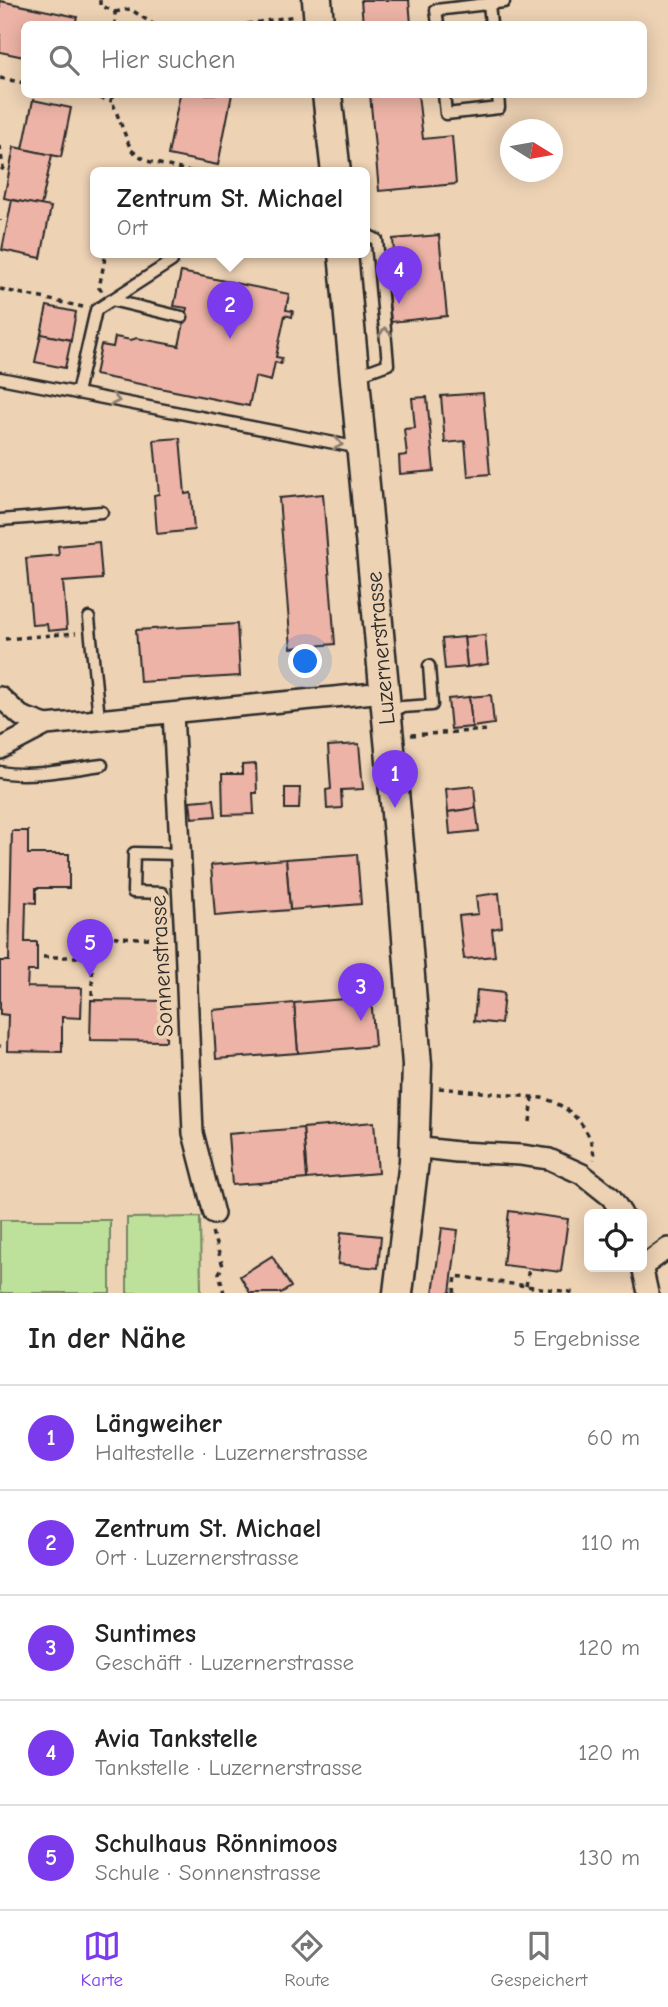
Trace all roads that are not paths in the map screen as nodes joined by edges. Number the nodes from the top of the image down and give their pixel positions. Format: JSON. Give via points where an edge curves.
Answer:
{"nodes":[{"id":1,"x":504,"y":0,"type":"edge"},
{"id":2,"x":489,"y":4,"type":"junction"},
{"id":3,"x":438,"y":21,"type":"edge"},
{"id":4,"x":491,"y":21,"type":"edge"},
{"id":5,"x":328,"y":98,"type":"edge"},
{"id":6,"x":444,"y":98,"type":"edge"},
{"id":7,"x":498,"y":98,"type":"edge"},
{"id":8,"x":336,"y":167,"type":"edge"},
{"id":9,"x":370,"y":236,"type":"edge"},
{"id":10,"x":343,"y":258,"type":"edge"},
{"id":11,"x":172,"y":261,"type":"dead end"},
{"id":12,"x":111,"y":300,"type":"junction"},
{"id":13,"x":182,"y":317,"type":"dead end"},
{"id":14,"x":354,"y":377,"type":"junction"},
{"id":15,"x":0,"y":378,"type":"edge"},
{"id":16,"x":77,"y":393,"type":"junction"},
{"id":17,"x":361,"y":448,"type":"junction"},
{"id":18,"x":102,"y":512,"type":"dead end"},
{"id":19,"x":0,"y":520,"type":"edge"},
{"id":20,"x":89,"y":618,"type":"dead end"},
{"id":21,"x":429,"y":666,"type":"dead end"},
{"id":22,"x":0,"y":697,"type":"edge"},
{"id":23,"x":386,"y":700,"type":"junction"},
{"id":24,"x":173,"y":713,"type":"junction"},
{"id":25,"x":99,"y":718,"type":"junction"},
{"id":26,"x":46,"y":725,"type":"junction"},
{"id":27,"x":0,"y":749,"type":"edge"},
{"id":28,"x":103,"y":765,"type":"dead end"},
{"id":29,"x":0,"y":772,"type":"edge"},
{"id":30,"x":181,"y":854,"type":"junction"},
{"id":31,"x":162,"y":893,"type":"dead end"},
{"id":32,"x":414,"y":1147,"type":"junction"},
{"id":33,"x":619,"y":1209,"type":"edge"},
{"id":34,"x":214,"y":1214,"type":"dead end"},
{"id":35,"x":668,"y":1248,"type":"edge"},
{"id":36,"x":647,"y":1263,"type":"edge"},
{"id":37,"x":643,"y":1272,"type":"edge"},
{"id":38,"x":398,"y":1293,"type":"edge"},
{"id":39,"x":648,"y":1293,"type":"edge"}],
"edges":[{"from":1,"to":2,"type":"lane"},
{"from":2,"to":3,"type":"lane","via":[[436,10]]},
{"from":2,"to":4,"type":"lane"},
{"from":5,"to":8,"type":"main road"},
{"from":6,"to":7,"type":"lane","via":[[446,114],[499,108]]},
{"from":14,"to":9,"type":"lane","one_way":true,"via":[[388,364],[377,240]]},
{"from":10,"to":14,"type":"main road","name":"Luzernerstrasse"},
{"from":11,"to":12,"type":"lane"},
{"from":12,"to":13,"type":"lane"},
{"from":12,"to":16,"type":"lane","via":[[96,310]]},
{"from":14,"to":17,"type":"main road","name":"Luzernerstrasse"},
{"from":15,"to":16,"type":"lane"},
{"from":16,"to":17,"type":"lane","one_way":true},
{"from":17,"to":23,"type":"main road","name":"Luzernerstrasse"},
{"from":18,"to":19,"type":"lane"},
{"from":20,"to":25,"type":"lane"},
{"from":21,"to":23,"type":"lane","via":[[432,705]]},
{"from":22,"to":26,"type":"street","via":[[21,716]]},
{"from":23,"to":24,"type":"street"},
{"from":23,"to":32,"type":"main road","name":"Luzernerstrasse","via":[[413,1000]]},
{"from":24,"to":25,"type":"street"},
{"from":24,"to":30,"type":"street","name":"Sonnenstrasse"},
{"from":25,"to":26,"type":"street"},
{"from":26,"to":27,"type":"street"},
{"from":28,"to":29,"type":"lane"},
{"from":30,"to":31,"type":"lane","via":[[134,853],[133,892]]},
{"from":30,"to":34,"type":"street","name":"Sonnenstrasse","via":[[193,1133]]},
{"from":32,"to":33,"type":"street","via":[[549,1159],[582,1174]]},
{"from":32,"to":38,"type":"main road","name":"Luzernerstrasse"},
{"from":35,"to":36,"type":"street"},
{"from":37,"to":39,"type":"street"}]}
